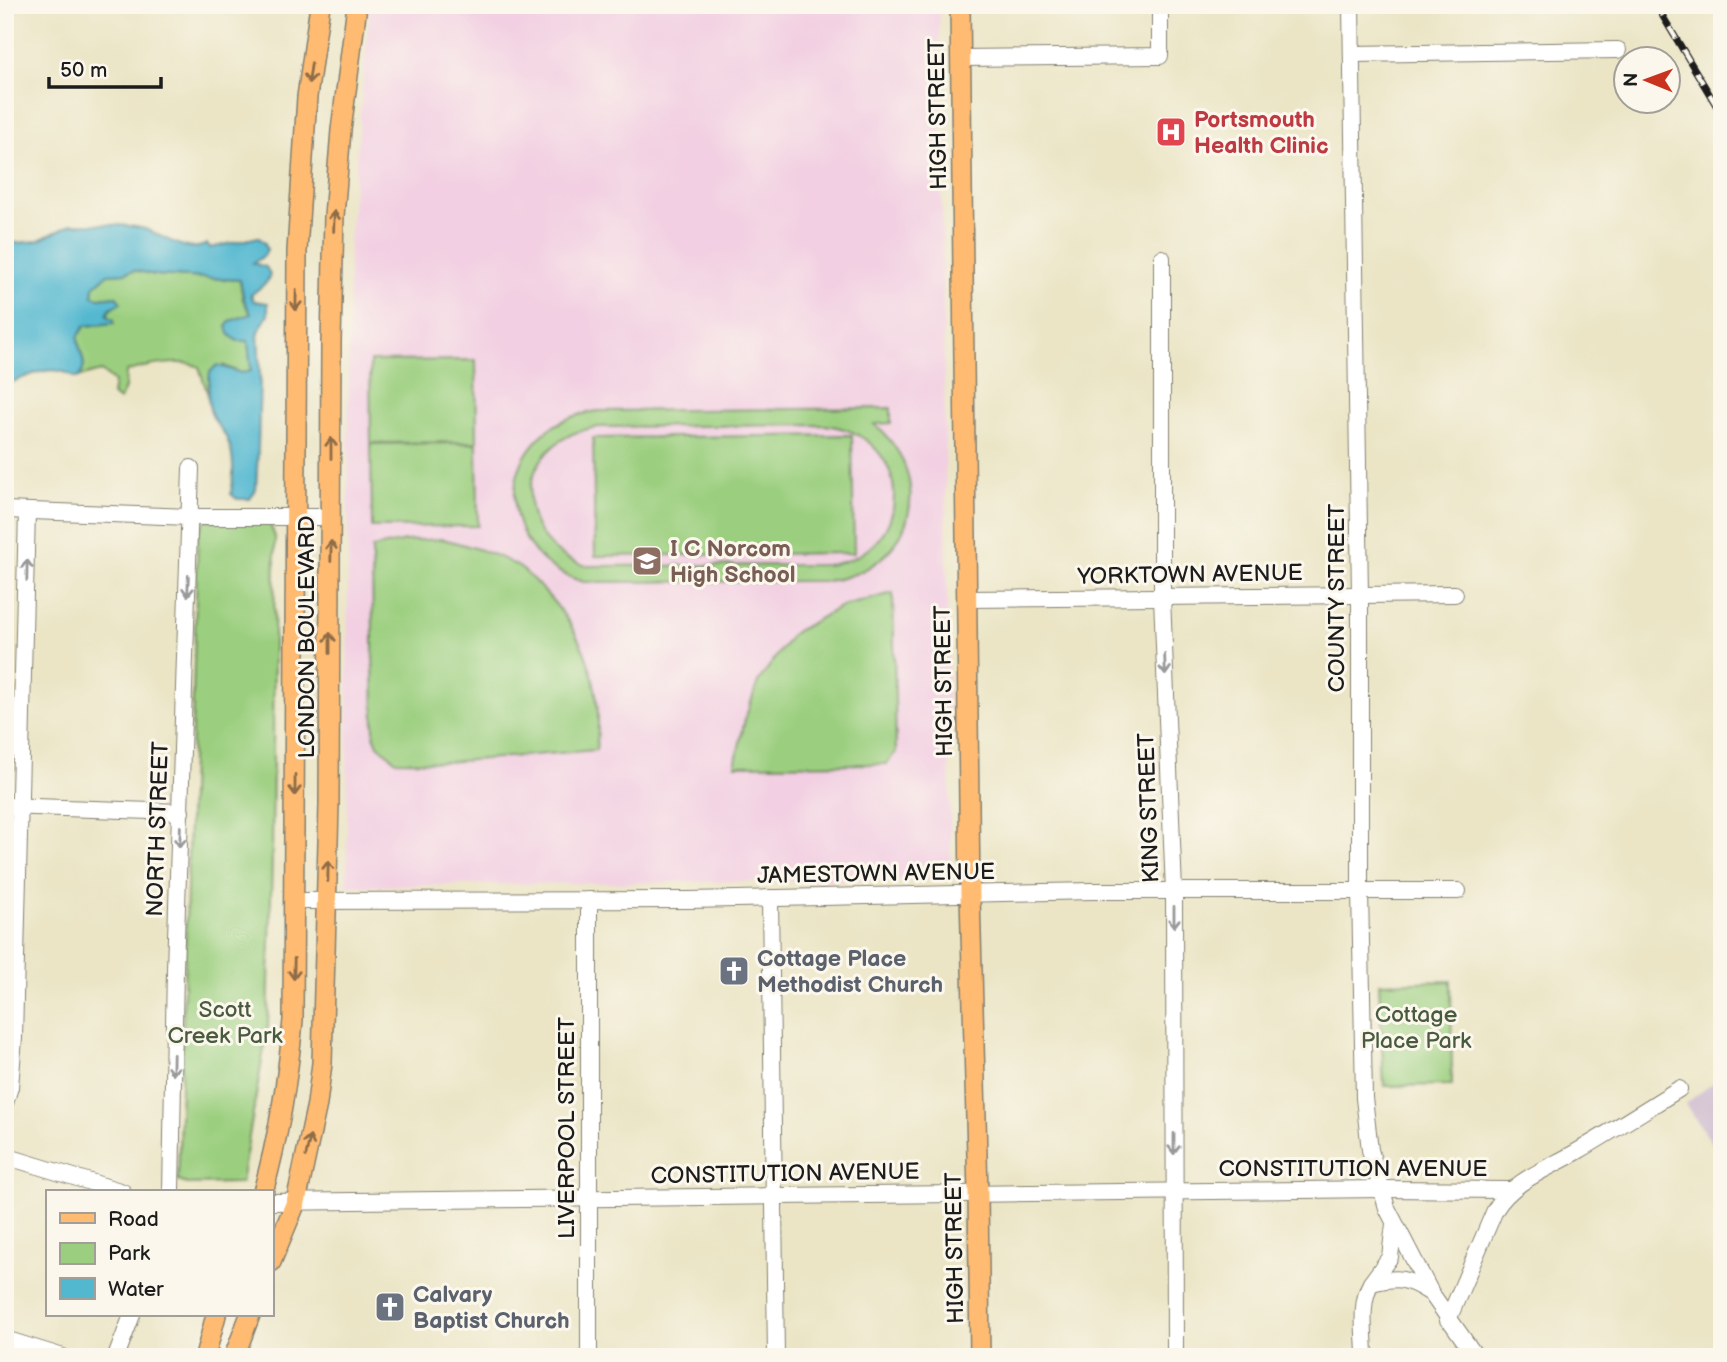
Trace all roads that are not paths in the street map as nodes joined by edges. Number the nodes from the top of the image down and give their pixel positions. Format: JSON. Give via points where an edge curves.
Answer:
{"nodes":[{"id":1,"x":320,"y":5,"type":"edge"},
{"id":2,"x":357,"y":5,"type":"edge"},
{"id":3,"x":960,"y":5,"type":"edge"},
{"id":4,"x":1160,"y":5,"type":"edge"},
{"id":5,"x":1351,"y":5,"type":"edge"},
{"id":6,"x":1612,"y":50,"type":"edge"},
{"id":7,"x":1352,"y":54,"type":"junction"},
{"id":8,"x":961,"y":58,"type":"junction"},
{"id":9,"x":1162,"y":258,"type":"dead end"},
{"id":10,"x":191,"y":468,"type":"dead end"},
{"id":11,"x":5,"y":510,"type":"edge"},
{"id":12,"x":27,"y":511,"type":"junction"},
{"id":13,"x":190,"y":517,"type":"junction"},
{"id":14,"x":294,"y":517,"type":"junction"},
{"id":15,"x":331,"y":517,"type":"junction"},
{"id":16,"x":1455,"y":594,"type":"dead end"},
{"id":17,"x":1360,"y":595,"type":"junction"},
{"id":18,"x":1162,"y":597,"type":"junction"},
{"id":19,"x":967,"y":599,"type":"junction"},
{"id":20,"x":13,"y":807,"type":"edge"},
{"id":21,"x":181,"y":812,"type":"junction"},
{"id":22,"x":1360,"y":890,"type":"junction"},
{"id":23,"x":1174,"y":891,"type":"junction"},
{"id":24,"x":1458,"y":891,"type":"dead end"},
{"id":25,"x":970,"y":895,"type":"junction"},
{"id":26,"x":770,"y":898,"type":"junction"},
{"id":27,"x":589,"y":900,"type":"junction"},
{"id":28,"x":294,"y":901,"type":"junction"},
{"id":29,"x":327,"y":901,"type":"junction"},
{"id":30,"x":1679,"y":1089,"type":"dead end"},
{"id":31,"x":5,"y":1103,"type":"edge"},
{"id":32,"x":5,"y":1156,"type":"edge"},
{"id":33,"x":1381,"y":1189,"type":"junction"},
{"id":34,"x":116,"y":1190,"type":"edge"},
{"id":35,"x":171,"y":1190,"type":"edge"},
{"id":36,"x":264,"y":1190,"type":"edge"},
{"id":37,"x":1174,"y":1191,"type":"junction"},
{"id":38,"x":1510,"y":1191,"type":"junction"},
{"id":39,"x":978,"y":1193,"type":"junction"},
{"id":40,"x":773,"y":1195,"type":"junction"},
{"id":41,"x":589,"y":1198,"type":"junction"},
{"id":42,"x":273,"y":1202,"type":"edge"},
{"id":43,"x":296,"y":1202,"type":"junction"},
{"id":44,"x":1394,"y":1222,"type":"junction"},
{"id":45,"x":273,"y":1257,"type":"edge"},
{"id":46,"x":1371,"y":1283,"type":"junction"},
{"id":47,"x":1431,"y":1293,"type":"junction"},
{"id":48,"x":132,"y":1316,"type":"edge"},
{"id":49,"x":216,"y":1316,"type":"edge"},
{"id":50,"x":250,"y":1316,"type":"edge"},
{"id":51,"x":1448,"y":1320,"type":"junction"},
{"id":52,"x":5,"y":1339,"type":"edge"},
{"id":53,"x":63,"y":1357,"type":"edge"},
{"id":54,"x":116,"y":1357,"type":"edge"},
{"id":55,"x":205,"y":1357,"type":"edge"},
{"id":56,"x":234,"y":1357,"type":"edge"},
{"id":57,"x":589,"y":1357,"type":"edge"},
{"id":58,"x":776,"y":1357,"type":"edge"},
{"id":59,"x":980,"y":1357,"type":"edge"},
{"id":60,"x":1175,"y":1357,"type":"edge"},
{"id":61,"x":1365,"y":1357,"type":"edge"},
{"id":62,"x":1476,"y":1357,"type":"edge"}],
"edges":[{"from":1,"to":14,"type":"main road","name":"LONDON BOULEVARD","one_way":true,"via":[[301,171]]},
{"from":15,"to":2,"type":"main road","name":"LONDON BOULEVARD","one_way":true,"via":[[334,216]]},
{"from":3,"to":8,"type":"main road","name":"HIGH STREET"},
{"from":4,"to":8,"type":"street","via":[[1160,56]]},
{"from":5,"to":7,"type":"street","name":"COUNTY STREET"},
{"from":6,"to":7,"type":"street"},
{"from":7,"to":17,"type":"street","name":"COUNTY STREET"},
{"from":8,"to":19,"type":"main road","name":"HIGH STREET"},
{"from":9,"to":18,"type":"street","name":"KING STREET"},
{"from":10,"to":13,"type":"street","name":"NORTH STREET"},
{"from":11,"to":12,"type":"street"},
{"from":12,"to":13,"type":"street"},
{"from":20,"to":12,"type":"street","one_way":true},
{"from":13,"to":14,"type":"street"},
{"from":13,"to":21,"type":"street","name":"NORTH STREET","one_way":true},
{"from":14,"to":15,"type":"street"},
{"from":14,"to":28,"type":"main road","name":"LONDON BOULEVARD","one_way":true},
{"from":29,"to":15,"type":"main road","name":"LONDON BOULEVARD","one_way":true},
{"from":16,"to":17,"type":"street","name":"YORKTOWN AVENUE"},
{"from":17,"to":18,"type":"street","name":"YORKTOWN AVENUE"},
{"from":17,"to":22,"type":"street","name":"COUNTY STREET"},
{"from":18,"to":19,"type":"street","name":"YORKTOWN AVENUE"},
{"from":18,"to":23,"type":"street","name":"KING STREET","one_way":true},
{"from":19,"to":25,"type":"main road","name":"HIGH STREET"},
{"from":20,"to":21,"type":"street"},
{"from":20,"to":31,"type":"street","via":[[14,1038]]},
{"from":21,"to":35,"type":"street","name":"NORTH STREET","one_way":true},
{"from":22,"to":23,"type":"street","name":"JAMESTOWN AVENUE"},
{"from":22,"to":24,"type":"street","name":"JAMESTOWN AVENUE"},
{"from":22,"to":33,"type":"street","name":"COUNTY STREET","via":[[1364,1098],[1370,1150]]},
{"from":23,"to":25,"type":"street","name":"JAMESTOWN AVENUE"},
{"from":23,"to":37,"type":"street","name":"KING STREET","one_way":true},
{"from":25,"to":26,"type":"street","name":"JAMESTOWN AVENUE"},
{"from":25,"to":39,"type":"main road","name":"HIGH STREET"},
{"from":26,"to":27,"type":"street","name":"JAMESTOWN AVENUE"},
{"from":26,"to":40,"type":"street"},
{"from":27,"to":29,"type":"street","name":"JAMESTOWN AVENUE"},
{"from":27,"to":41,"type":"street","name":"LIVERPOOL STREET"},
{"from":28,"to":29,"type":"street","name":"JAMESTOWN AVENUE"},
{"from":28,"to":36,"type":"main road","name":"LONDON BOULEVARD","one_way":true,"via":[[289,1066]]},
{"from":43,"to":29,"type":"main road","name":"LONDON BOULEVARD","one_way":true,"via":[[322,1063]]},
{"from":30,"to":38,"type":"street"},
{"from":32,"to":34,"type":"street"},
{"from":33,"to":37,"type":"street","name":"CONSTITUTION AVENUE"},
{"from":33,"to":38,"type":"street","name":"CONSTITUTION AVENUE"},
{"from":33,"to":44,"type":"street","name":"COUNTY STREET"},
{"from":37,"to":39,"type":"street","name":"CONSTITUTION AVENUE"},
{"from":37,"to":60,"type":"street","name":"KING STREET"},
{"from":38,"to":51,"type":"street","via":[[1496,1208]]},
{"from":39,"to":40,"type":"street","name":"CONSTITUTION AVENUE"},
{"from":39,"to":59,"type":"main road","name":"HIGH STREET"},
{"from":40,"to":41,"type":"street","name":"CONSTITUTION AVENUE"},
{"from":40,"to":58,"type":"street"},
{"from":41,"to":43,"type":"street","name":"CONSTITUTION AVENUE"},
{"from":41,"to":57,"type":"street","name":"LIVERPOOL STREET"},
{"from":42,"to":43,"type":"street","name":"CONSTITUTION AVENUE"},
{"from":43,"to":45,"type":"main road","name":"LONDON BOULEVARD"},
{"from":44,"to":46,"type":"street","via":[[1390,1257]]},
{"from":44,"to":47,"type":"street","name":"COUNTY STREET"},
{"from":46,"to":47,"type":"street","via":[[1409,1280]]},
{"from":46,"to":61,"type":"street","via":[[1365,1304]]},
{"from":47,"to":51,"type":"street","name":"COUNTY STREET"},
{"from":48,"to":54,"type":"street"},
{"from":49,"to":55,"type":"main road"},
{"from":50,"to":56,"type":"main road"},
{"from":51,"to":62,"type":"street","name":"COUNTY STREET"},
{"from":52,"to":53,"type":"street"}]}
